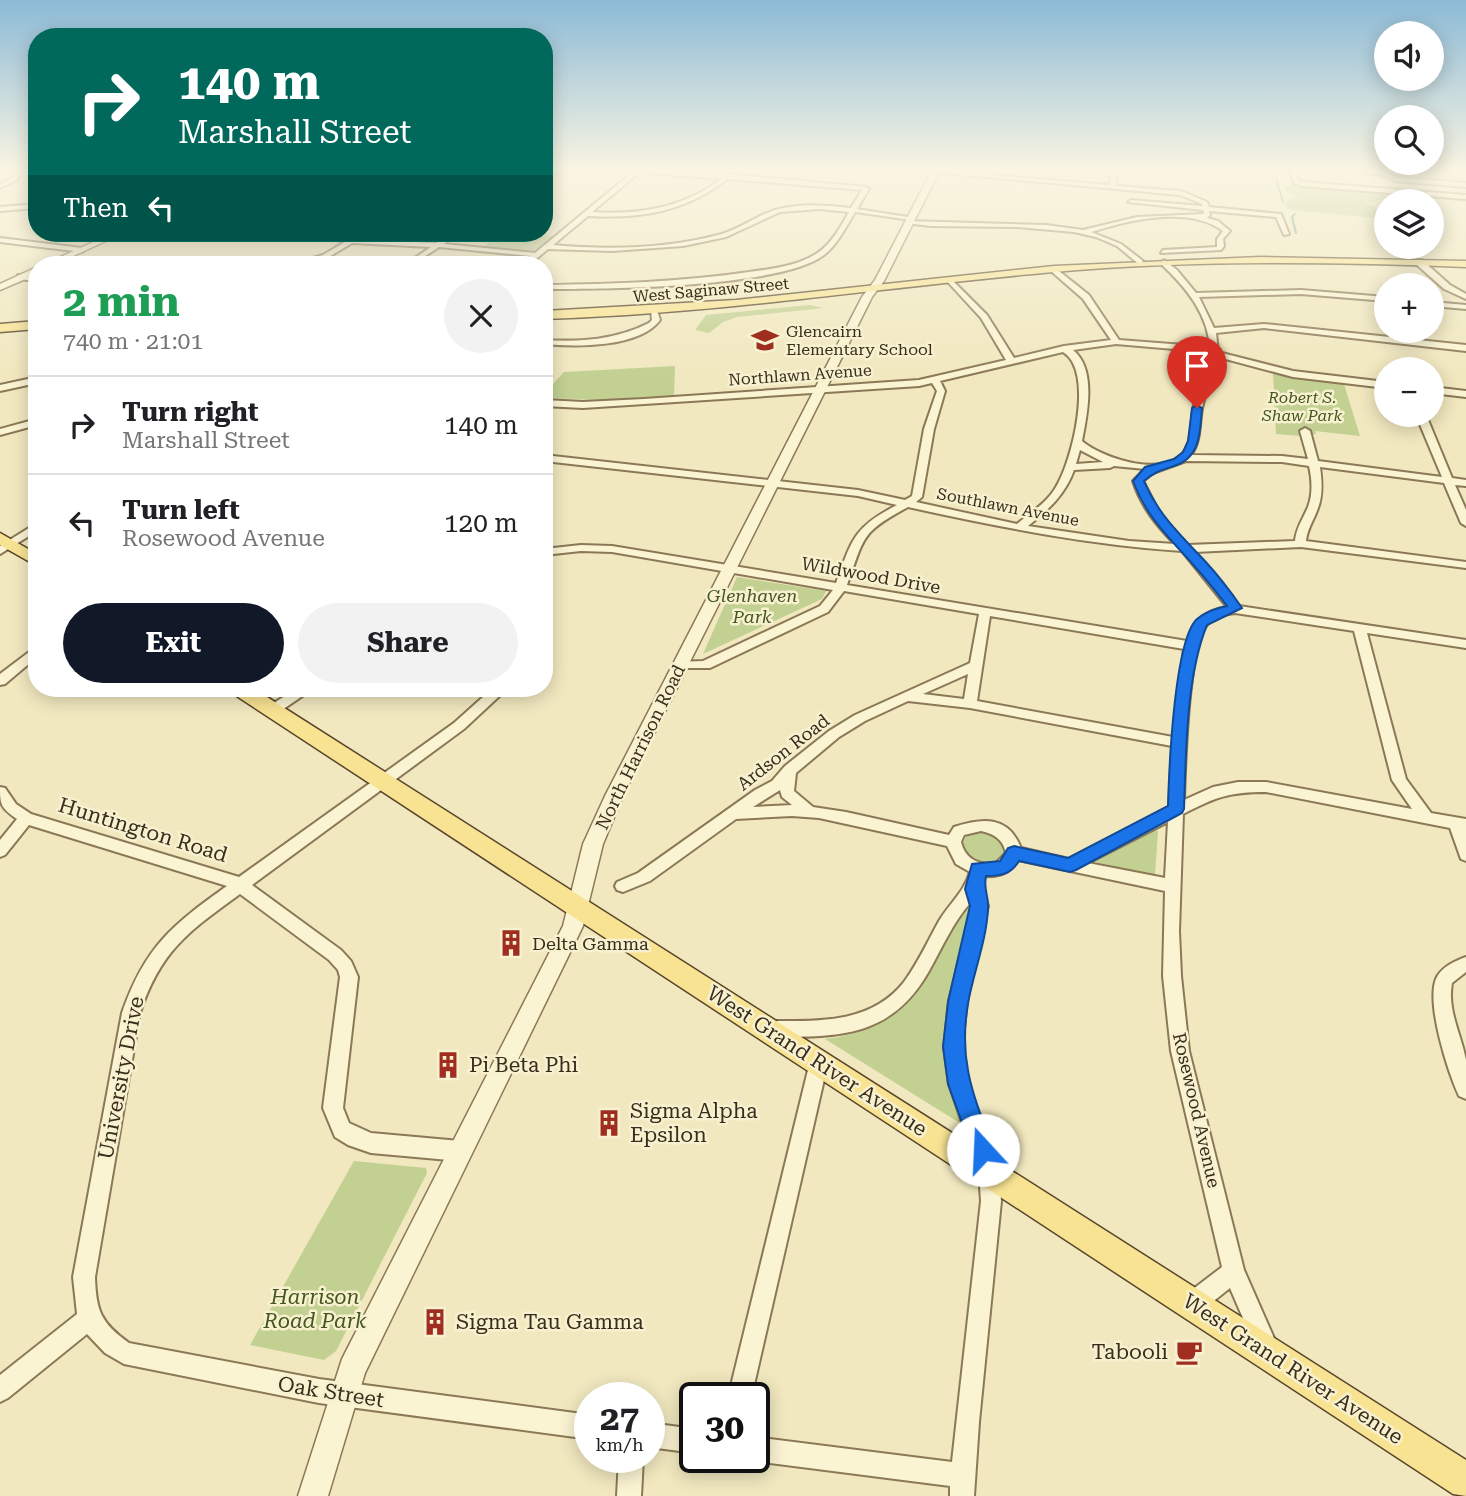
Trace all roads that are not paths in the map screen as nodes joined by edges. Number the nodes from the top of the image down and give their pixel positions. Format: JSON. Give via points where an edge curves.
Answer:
{"nodes":[{"id":1,"x":712,"y":238,"type":"edge"},
{"id":2,"x":834,"y":238,"type":"edge"},
{"id":3,"x":901,"y":238,"type":"edge"},
{"id":4,"x":1098,"y":238,"type":"edge"},
{"id":5,"x":1221,"y":238,"type":"edge"},
{"id":6,"x":0,"y":240,"type":"edge"},
{"id":7,"x":99,"y":242,"type":"edge"},
{"id":8,"x":349,"y":242,"type":"edge"},
{"id":9,"x":373,"y":242,"type":"edge"},
{"id":10,"x":442,"y":242,"type":"edge"},
{"id":11,"x":553,"y":242,"type":"edge"},
{"id":12,"x":438,"y":245,"type":"junction"},
{"id":13,"x":547,"y":247,"type":"junction"},
{"id":14,"x":82,"y":250,"type":"junction"},
{"id":15,"x":537,"y":255,"type":"joint"},
{"id":16,"x":68,"y":256,"type":"edge"},
{"id":17,"x":327,"y":256,"type":"edge"},
{"id":18,"x":421,"y":256,"type":"edge"},
{"id":19,"x":1164,"y":257,"type":"junction"},
{"id":20,"x":1419,"y":262,"type":"junction"},
{"id":21,"x":1140,"y":263,"type":"junction"},
{"id":22,"x":1466,"y":264,"type":"edge"},
{"id":23,"x":1054,"y":269,"type":"junction"},
{"id":24,"x":28,"y":274,"type":"edge"},
{"id":25,"x":21,"y":277,"type":"junction"},
{"id":26,"x":28,"y":278,"type":"edge"},
{"id":27,"x":950,"y":280,"type":"junction"},
{"id":28,"x":0,"y":287,"type":"edge"},
{"id":29,"x":553,"y":287,"type":"edge"},
{"id":30,"x":873,"y":289,"type":"junction"},
{"id":31,"x":1194,"y":295,"type":"junction"},
{"id":32,"x":1466,"y":297,"type":"edge"},
{"id":33,"x":1374,"y":298,"type":"edge"},
{"id":34,"x":1444,"y":305,"type":"edge"},
{"id":35,"x":1466,"y":307,"type":"edge"},
{"id":36,"x":654,"y":312,"type":"junction"},
{"id":37,"x":553,"y":316,"type":"edge"},
{"id":38,"x":28,"y":326,"type":"edge"},
{"id":39,"x":0,"y":328,"type":"edge"},
{"id":40,"x":1211,"y":331,"type":"junction"},
{"id":41,"x":553,"y":342,"type":"edge"},
{"id":42,"x":1116,"y":342,"type":"junction"},
{"id":43,"x":1466,"y":348,"type":"edge"},
{"id":44,"x":1064,"y":349,"type":"junction"},
{"id":45,"x":1214,"y":352,"type":"junction"},
{"id":46,"x":1011,"y":361,"type":"junction"},
{"id":47,"x":936,"y":381,"type":"junction"},
{"id":48,"x":28,"y":382,"type":"edge"},
{"id":49,"x":1374,"y":384,"type":"edge"},
{"id":50,"x":0,"y":388,"type":"edge"},
{"id":51,"x":821,"y":388,"type":"junction"},
{"id":52,"x":1444,"y":391,"type":"edge"},
{"id":53,"x":1466,"y":394,"type":"edge"},
{"id":54,"x":553,"y":403,"type":"edge"},
{"id":55,"x":28,"y":424,"type":"edge"},
{"id":56,"x":1426,"y":427,"type":"edge"},
{"id":57,"x":1305,"y":431,"type":"dead end"},
{"id":58,"x":0,"y":432,"type":"edge"},
{"id":59,"x":1076,"y":442,"type":"junction"},
{"id":60,"x":1183,"y":458,"type":"junction"},
{"id":61,"x":553,"y":459,"type":"edge"},
{"id":62,"x":1314,"y":462,"type":"junction"},
{"id":63,"x":1114,"y":465,"type":"junction"},
{"id":64,"x":1158,"y":466,"type":"junction"},
{"id":65,"x":1070,"y":467,"type":"junction"},
{"id":66,"x":1448,"y":480,"type":"junction"},
{"id":67,"x":1138,"y":481,"type":"junction"},
{"id":68,"x":1466,"y":483,"type":"edge"},
{"id":69,"x":772,"y":485,"type":"junction"},
{"id":70,"x":906,"y":503,"type":"junction"},
{"id":71,"x":1466,"y":523,"type":"edge"},
{"id":72,"x":1019,"y":528,"type":"junction"},
{"id":73,"x":28,"y":531,"type":"edge"},
{"id":74,"x":3,"y":544,"type":"edge"},
{"id":75,"x":1301,"y":544,"type":"junction"},
{"id":76,"x":1184,"y":548,"type":"junction"},
{"id":77,"x":553,"y":552,"type":"edge"},
{"id":78,"x":28,"y":556,"type":"edge"},
{"id":79,"x":1466,"y":565,"type":"edge"},
{"id":80,"x":730,"y":569,"type":"junction"},
{"id":81,"x":840,"y":587,"type":"junction"},
{"id":82,"x":1236,"y":608,"type":"junction"},
{"id":83,"x":985,"y":612,"type":"junction"},
{"id":84,"x":1359,"y":626,"type":"junction"},
{"id":85,"x":1466,"y":644,"type":"edge"},
{"id":86,"x":1191,"y":646,"type":"junction"},
{"id":87,"x":28,"y":658,"type":"edge"},
{"id":88,"x":976,"y":664,"type":"junction"},
{"id":89,"x":681,"y":665,"type":"junction"},
{"id":90,"x":0,"y":681,"type":"edge"},
{"id":91,"x":254,"y":697,"type":"edge"},
{"id":92,"x":293,"y":697,"type":"edge"},
{"id":93,"x":492,"y":697,"type":"edge"},
{"id":94,"x":905,"y":697,"type":"junction"},
{"id":95,"x":970,"y":704,"type":"junction"},
{"id":96,"x":274,"y":709,"type":"junction"},
{"id":97,"x":1179,"y":743,"type":"junction"},
{"id":98,"x":788,"y":776,"type":"junction"},
{"id":99,"x":385,"y":780,"type":"junction"},
{"id":100,"x":0,"y":792,"type":"edge"},
{"id":101,"x":807,"y":809,"type":"junction"},
{"id":102,"x":1176,"y":809,"type":"junction"},
{"id":103,"x":733,"y":815,"type":"junction"},
{"id":104,"x":1426,"y":817,"type":"junction"},
{"id":105,"x":26,"y":818,"type":"junction"},
{"id":106,"x":1461,"y":825,"type":"edge"},
{"id":107,"x":953,"y":842,"type":"junction"},
{"id":108,"x":0,"y":851,"type":"edge"},
{"id":109,"x":1014,"y":853,"type":"junction"},
{"id":110,"x":1466,"y":855,"type":"edge"},
{"id":111,"x":1070,"y":865,"type":"junction"},
{"id":112,"x":979,"y":869,"type":"junction"},
{"id":113,"x":241,"y":886,"type":"junction"},
{"id":114,"x":623,"y":886,"type":"dead end"},
{"id":115,"x":1172,"y":886,"type":"junction"},
{"id":116,"x":974,"y":889,"type":"junction"},
{"id":117,"x":578,"y":905,"type":"junction"},
{"id":118,"x":1466,"y":964,"type":"edge"},
{"id":119,"x":768,"y":1029,"type":"junction"},
{"id":120,"x":819,"y":1062,"type":"junction"},
{"id":121,"x":1466,"y":1090,"type":"edge"},
{"id":122,"x":460,"y":1151,"type":"junction"},
{"id":123,"x":989,"y":1172,"type":"junction"},
{"id":124,"x":1234,"y":1270,"type":"junction"},
{"id":125,"x":1192,"y":1304,"type":"junction"},
{"id":126,"x":88,"y":1319,"type":"junction"},
{"id":127,"x":1269,"y":1353,"type":"junction"},
{"id":128,"x":743,"y":1382,"type":"edge"},
{"id":129,"x":0,"y":1390,"type":"edge"},
{"id":130,"x":343,"y":1394,"type":"junction"},
{"id":131,"x":574,"y":1425,"type":"edge"},
{"id":132,"x":770,"y":1452,"type":"edge"},
{"id":133,"x":630,"y":1473,"type":"edge"},
{"id":134,"x":1466,"y":1480,"type":"edge"},
{"id":135,"x":962,"y":1486,"type":"edge"},
{"id":136,"x":313,"y":1496,"type":"edge"},
{"id":137,"x":629,"y":1496,"type":"edge"}],
"edges":[{"from":1,"to":13,"type":"street","via":[[605,248]]},
{"from":2,"to":29,"type":"street","via":[[822,254],[793,267],[685,280]]},
{"from":3,"to":30,"type":"street","name":"North Harrison Road"},
{"from":4,"to":21,"type":"street","via":[[1119,245]]},
{"from":5,"to":19,"type":"street","via":[[1221,248]]},
{"from":6,"to":14,"type":"street"},
{"from":7,"to":14,"type":"street"},
{"from":8,"to":17,"type":"street"},
{"from":9,"to":12,"type":"street"},
{"from":10,"to":12,"type":"street"},
{"from":11,"to":13,"type":"street"},
{"from":12,"to":15,"type":"street"},
{"from":12,"to":18,"type":"street"},
{"from":13,"to":15,"type":"street"},
{"from":14,"to":16,"type":"street"},
{"from":19,"to":20,"type":"main road","name":"West Saginaw Street"},
{"from":19,"to":21,"type":"main road","name":"West Saginaw Street"},
{"from":19,"to":31,"type":"street"},
{"from":20,"to":22,"type":"main road","name":"West Saginaw Street"},
{"from":20,"to":32,"type":"street"},
{"from":21,"to":23,"type":"main road","name":"West Saginaw Street"},
{"from":23,"to":27,"type":"main road","name":"West Saginaw Street"},
{"from":23,"to":42,"type":"street","via":[[1086,297]]},
{"from":24,"to":25,"type":"street"},
{"from":25,"to":26,"type":"street"},
{"from":25,"to":28,"type":"street"},
{"from":27,"to":30,"type":"main road","name":"West Saginaw Street"},
{"from":27,"to":46,"type":"street","via":[[980,311]]},
{"from":30,"to":36,"type":"main road","name":"West Saginaw Street"},
{"from":30,"to":51,"type":"street","name":"North Harrison Road"},
{"from":31,"to":33,"type":"street","via":[[1301,292]]},
{"from":31,"to":40,"type":"street"},
{"from":34,"to":35,"type":"street"},
{"from":36,"to":37,"type":"main road","name":"West Saginaw Street"},
{"from":36,"to":41,"type":"street","via":[[652,325],[619,338],[585,344]]},
{"from":38,"to":39,"type":"main road"},
{"from":40,"to":43,"type":"street","via":[[1264,326]]},
{"from":40,"to":45,"type":"street"},
{"from":42,"to":44,"type":"street","name":"Northlawn Avenue"},
{"from":42,"to":45,"type":"street","name":"Northlawn Avenue"},
{"from":44,"to":46,"type":"street","name":"Northlawn Avenue"},
{"from":44,"to":59,"type":"street","via":[[1077,358],[1081,372],[1083,406]]},
{"from":45,"to":49,"type":"street","name":"Northlawn Avenue","via":[[1293,374]]},
{"from":45,"to":60,"type":"street","via":[[1197,408],[1194,441]]},
{"from":46,"to":47,"type":"street","name":"Northlawn Avenue"},
{"from":47,"to":51,"type":"street","name":"Northlawn Avenue"},
{"from":47,"to":70,"type":"street","via":[[941,391],[918,494]]},
{"from":48,"to":50,"type":"street"},
{"from":51,"to":54,"type":"street","name":"Northlawn Avenue","via":[[619,404]]},
{"from":51,"to":69,"type":"street","name":"North Harrison Road"},
{"from":52,"to":53,"type":"street"},
{"from":55,"to":58,"type":"street"},
{"from":56,"to":66,"type":"street"},
{"from":57,"to":62,"type":"street"},
{"from":59,"to":63,"type":"street"},
{"from":59,"to":65,"type":"street"},
{"from":60,"to":62,"type":"street"},
{"from":60,"to":64,"type":"street"},
{"from":61,"to":69,"type":"street","name":"Southlawn Avenue"},
{"from":62,"to":66,"type":"street"},
{"from":62,"to":75,"type":"street","via":[[1315,505],[1300,534]]},
{"from":63,"to":64,"type":"street"},
{"from":63,"to":65,"type":"street"},
{"from":63,"to":67,"type":"street"},
{"from":64,"to":67,"type":"street"},
{"from":65,"to":72,"type":"street","via":[[1056,496]]},
{"from":66,"to":68,"type":"street"},
{"from":66,"to":71,"type":"street"},
{"from":67,"to":76,"type":"street","via":[[1168,532]]},
{"from":69,"to":70,"type":"street","name":"Southlawn Avenue","via":[[858,493]]},
{"from":69,"to":80,"type":"street","name":"North Harrison Road"},
{"from":70,"to":72,"type":"street","name":"Southlawn Avenue"},
{"from":70,"to":81,"type":"street","via":[[861,535]]},
{"from":72,"to":76,"type":"street","name":"Southlawn Avenue"},
{"from":73,"to":74,"type":"street"},
{"from":74,"to":78,"type":"main road"},
{"from":75,"to":76,"type":"street","name":"Southlawn Avenue"},
{"from":75,"to":79,"type":"street","name":"Southlawn Avenue"},
{"from":76,"to":82,"type":"street"},
{"from":77,"to":80,"type":"street","name":"Wildwood Drive","via":[[597,548]]},
{"from":80,"to":81,"type":"street","name":"Wildwood Drive"},
{"from":80,"to":89,"type":"street","name":"North Harrison Road"},
{"from":81,"to":83,"type":"street","name":"Wildwood Drive"},
{"from":81,"to":89,"type":"street","via":[[824,608],[705,665]]},
{"from":82,"to":84,"type":"street"},
{"from":82,"to":86,"type":"street","name":"Rosewood Avenue","via":[[1201,623]]},
{"from":83,"to":86,"type":"street","name":"Wildwood Drive"},
{"from":83,"to":88,"type":"street"},
{"from":84,"to":85,"type":"street"},
{"from":84,"to":104,"type":"street","via":[[1396,771]]},
{"from":86,"to":97,"type":"street","name":"Rosewood Avenue"},
{"from":87,"to":90,"type":"street"},
{"from":88,"to":94,"type":"street","name":"Ardson Road"},
{"from":88,"to":95,"type":"street"},
{"from":89,"to":117,"type":"street","name":"North Harrison Road","via":[[599,827]]},
{"from":91,"to":96,"type":"main road","name":"West Grand River Avenue"},
{"from":92,"to":96,"type":"street"},
{"from":93,"to":99,"type":"street","name":"University Drive"},
{"from":94,"to":95,"type":"street"},
{"from":94,"to":98,"type":"street","name":"Ardson Road","via":[[834,734]]},
{"from":95,"to":97,"type":"street"},
{"from":96,"to":99,"type":"main road","name":"West Grand River Avenue"},
{"from":97,"to":102,"type":"street","name":"Rosewood Avenue"},
{"from":98,"to":101,"type":"street","via":[[788,793]]},
{"from":98,"to":103,"type":"street","name":"Ardson Road"},
{"from":99,"to":113,"type":"street","name":"University Drive"},
{"from":99,"to":117,"type":"main road","name":"West Grand River Avenue"},
{"from":100,"to":105,"type":"street","name":"Huntington Road","via":[[11,808]]},
{"from":101,"to":103,"type":"street","via":[[762,809]]},
{"from":101,"to":107,"type":"street"},
{"from":102,"to":104,"type":"street","via":[[1213,792],[1266,787]]},
{"from":102,"to":111,"type":"street"},
{"from":102,"to":115,"type":"street","name":"Rosewood Avenue"},
{"from":103,"to":114,"type":"street","name":"Ardson Road"},
{"from":104,"to":106,"type":"street"},
{"from":105,"to":108,"type":"street"},
{"from":105,"to":113,"type":"street","name":"Huntington Road"},
{"from":106,"to":110,"type":"street"},
{"from":107,"to":109,"type":"street","via":[[959,831],[981,825],[1005,834]]},
{"from":107,"to":112,"type":"street","via":[[959,858]]},
{"from":109,"to":111,"type":"street"},
{"from":109,"to":112,"type":"street","via":[[1006,866]]},
{"from":111,"to":115,"type":"street"},
{"from":112,"to":116,"type":"street"},
{"from":113,"to":122,"type":"street","name":"Huntington Road","via":[[345,966],[349,992],[334,1108],[342,1129],[371,1143]]},
{"from":113,"to":126,"type":"street","name":"University Drive","via":[[178,932],[142,977],[131,1013],[84,1277]]},
{"from":115,"to":124,"type":"street","name":"Rosewood Avenue","via":[[1172,976],[1180,1051]]},
{"from":116,"to":119,"type":"street","via":[[960,900],[909,988],[883,1011],[841,1027]]},
{"from":116,"to":123,"type":"street","via":[[980,906],[958,1002],[954,1066]]},
{"from":117,"to":119,"type":"main road","name":"West Grand River Avenue"},
{"from":117,"to":122,"type":"street","name":"North Harrison Road","via":[[573,926]]},
{"from":118,"to":121,"type":"street","via":[[1447,978],[1442,988]]},
{"from":119,"to":120,"type":"main road","name":"West Grand River Avenue"},
{"from":120,"to":123,"type":"main road","name":"West Grand River Avenue"},
{"from":120,"to":128,"type":"street"},
{"from":122,"to":130,"type":"street","name":"North Harrison Road"},
{"from":123,"to":125,"type":"main road","name":"West Grand River Avenue"},
{"from":123,"to":135,"type":"street","via":[[988,1243]]},
{"from":124,"to":125,"type":"street"},
{"from":124,"to":127,"type":"street","name":"Rosewood Avenue"},
{"from":125,"to":127,"type":"main road","name":"West Grand River Avenue"},
{"from":126,"to":129,"type":"street"},
{"from":126,"to":130,"type":"street","name":"Oak Street","via":[[103,1338],[124,1353]]},
{"from":127,"to":134,"type":"main road","name":"West Grand River Avenue"},
{"from":130,"to":131,"type":"street","name":"Oak Street"},
{"from":130,"to":136,"type":"street","name":"North Harrison Road"},
{"from":132,"to":135,"type":"street"},
{"from":133,"to":137,"type":"street"}]}
